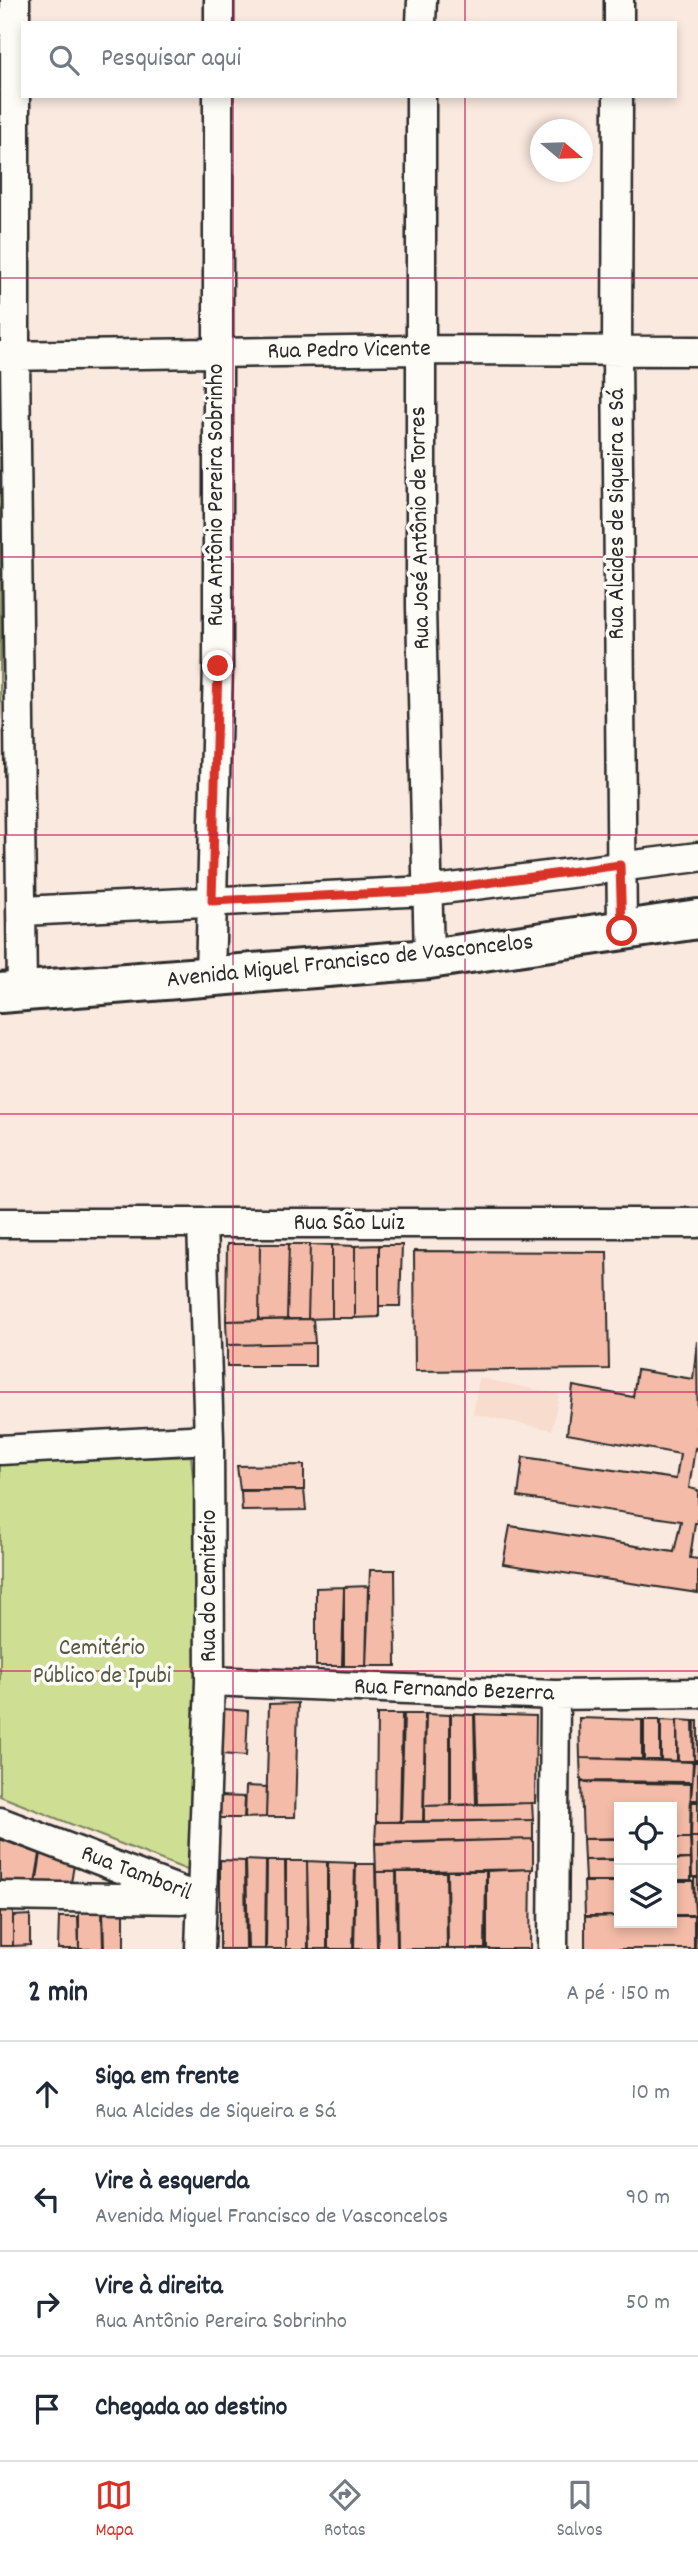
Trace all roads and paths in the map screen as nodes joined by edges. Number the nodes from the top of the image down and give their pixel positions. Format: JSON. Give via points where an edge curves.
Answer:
{"nodes":[{"id":1,"x":15,"y":0,"type":"edge"},
{"id":2,"x":219,"y":0,"type":"edge"},
{"id":3,"x":422,"y":0,"type":"edge"},
{"id":4,"x":619,"y":0,"type":"edge"},
{"id":5,"x":219,"y":21,"type":"edge"},
{"id":6,"x":421,"y":21,"type":"edge"},
{"id":7,"x":618,"y":21,"type":"edge"},
{"id":8,"x":218,"y":98,"type":"edge"},
{"id":9,"x":421,"y":98,"type":"edge"},
{"id":10,"x":618,"y":98,"type":"edge"},
{"id":11,"x":419,"y":350,"type":"junction"},
{"id":12,"x":698,"y":351,"type":"edge"},
{"id":13,"x":216,"y":352,"type":"junction"},
{"id":14,"x":617,"y":352,"type":"junction"},
{"id":15,"x":7,"y":356,"type":"edge"},
{"id":16,"x":698,"y":858,"type":"edge"},
{"id":17,"x":620,"y":865,"type":"junction"},
{"id":18,"x":427,"y":891,"type":"junction"},
{"id":19,"x":212,"y":901,"type":"junction"},
{"id":20,"x":23,"y":911,"type":"junction"},
{"id":21,"x":698,"y":919,"type":"edge"},
{"id":22,"x":622,"y":931,"type":"junction"},
{"id":23,"x":429,"y":959,"type":"junction"},
{"id":24,"x":210,"y":977,"type":"junction"},
{"id":25,"x":11,"y":992,"type":"edge"},
{"id":26,"x":0,"y":1223,"type":"edge"},
{"id":27,"x":698,"y":1223,"type":"edge"},
{"id":28,"x":202,"y":1224,"type":"junction"},
{"id":29,"x":209,"y":1438,"type":"junction"},
{"id":30,"x":0,"y":1450,"type":"edge"},
{"id":31,"x":210,"y":1681,"type":"junction"},
{"id":32,"x":698,"y":1693,"type":"edge"},
{"id":33,"x":555,"y":1695,"type":"junction"},
{"id":34,"x":0,"y":1822,"type":"edge"},
{"id":35,"x":0,"y":1896,"type":"edge"},
{"id":36,"x":201,"y":1899,"type":"junction"},
{"id":37,"x":200,"y":1949,"type":"edge"},
{"id":38,"x":553,"y":1949,"type":"edge"}],
"edges":[{"from":1,"to":15,"type":"street"},
{"from":2,"to":5,"type":"street"},
{"from":3,"to":6,"type":"street"},
{"from":4,"to":7,"type":"street"},
{"from":8,"to":13,"type":"street","name":"Rua Antônio Pereira Sobrinho"},
{"from":9,"to":11,"type":"street","name":"Rua José Antônio de Torres"},
{"from":10,"to":14,"type":"street","name":"Rua Alcides de Siqueira e Sá"},
{"from":11,"to":13,"type":"street","name":"Rua Pedro Vicente"},
{"from":11,"to":14,"type":"street","name":"Rua Pedro Vicente"},
{"from":11,"to":18,"type":"street","name":"Rua José Antônio de Torres"},
{"from":12,"to":14,"type":"street","name":"Rua Pedro Vicente"},
{"from":13,"to":15,"type":"street","name":"Rua Pedro Vicente"},
{"from":13,"to":19,"type":"street","name":"Rua Antônio Pereira Sobrinho","via":[[218,666]]},
{"from":14,"to":17,"type":"street","name":"Rua Alcides de Siqueira e Sá"},
{"from":15,"to":20,"type":"street"},
{"from":16,"to":17,"type":"street"},
{"from":17,"to":18,"type":"street"},
{"from":17,"to":22,"type":"street","name":"Rua Alcides de Siqueira e Sá"},
{"from":18,"to":19,"type":"street"},
{"from":18,"to":23,"type":"street","name":"Rua José Antônio de Torres"},
{"from":19,"to":20,"type":"street"},
{"from":19,"to":24,"type":"street","name":"Rua Antônio Pereira Sobrinho"},
{"from":20,"to":25,"type":"street"},
{"from":21,"to":22,"type":"street","name":"Avenida Miguel Francisco de Vasconcelos"},
{"from":22,"to":23,"type":"street","name":"Avenida Miguel Francisco de Vasconcelos"},
{"from":23,"to":24,"type":"street","name":"Avenida Miguel Francisco de Vasconcelos"},
{"from":24,"to":25,"type":"street","name":"Avenida Miguel Francisco de Vasconcelos"},
{"from":26,"to":28,"type":"street","name":"Rua São Luiz"},
{"from":27,"to":28,"type":"street","name":"Rua São Luiz"},
{"from":28,"to":29,"type":"street","name":"Rua do Cemitério"},
{"from":29,"to":30,"type":"street"},
{"from":29,"to":31,"type":"street","name":"Rua do Cemitério"},
{"from":31,"to":33,"type":"street","name":"Rua Fernando Bezerra"},
{"from":31,"to":36,"type":"street","name":"Rua do Cemitério"},
{"from":32,"to":33,"type":"street","name":"Rua Fernando Bezerra"},
{"from":33,"to":38,"type":"street"},
{"from":34,"to":36,"type":"street","name":"Rua Tamboril"},
{"from":35,"to":36,"type":"street","name":"Rua Tamboril"},
{"from":36,"to":37,"type":"street","name":"Rua do Cemitério"}]}
